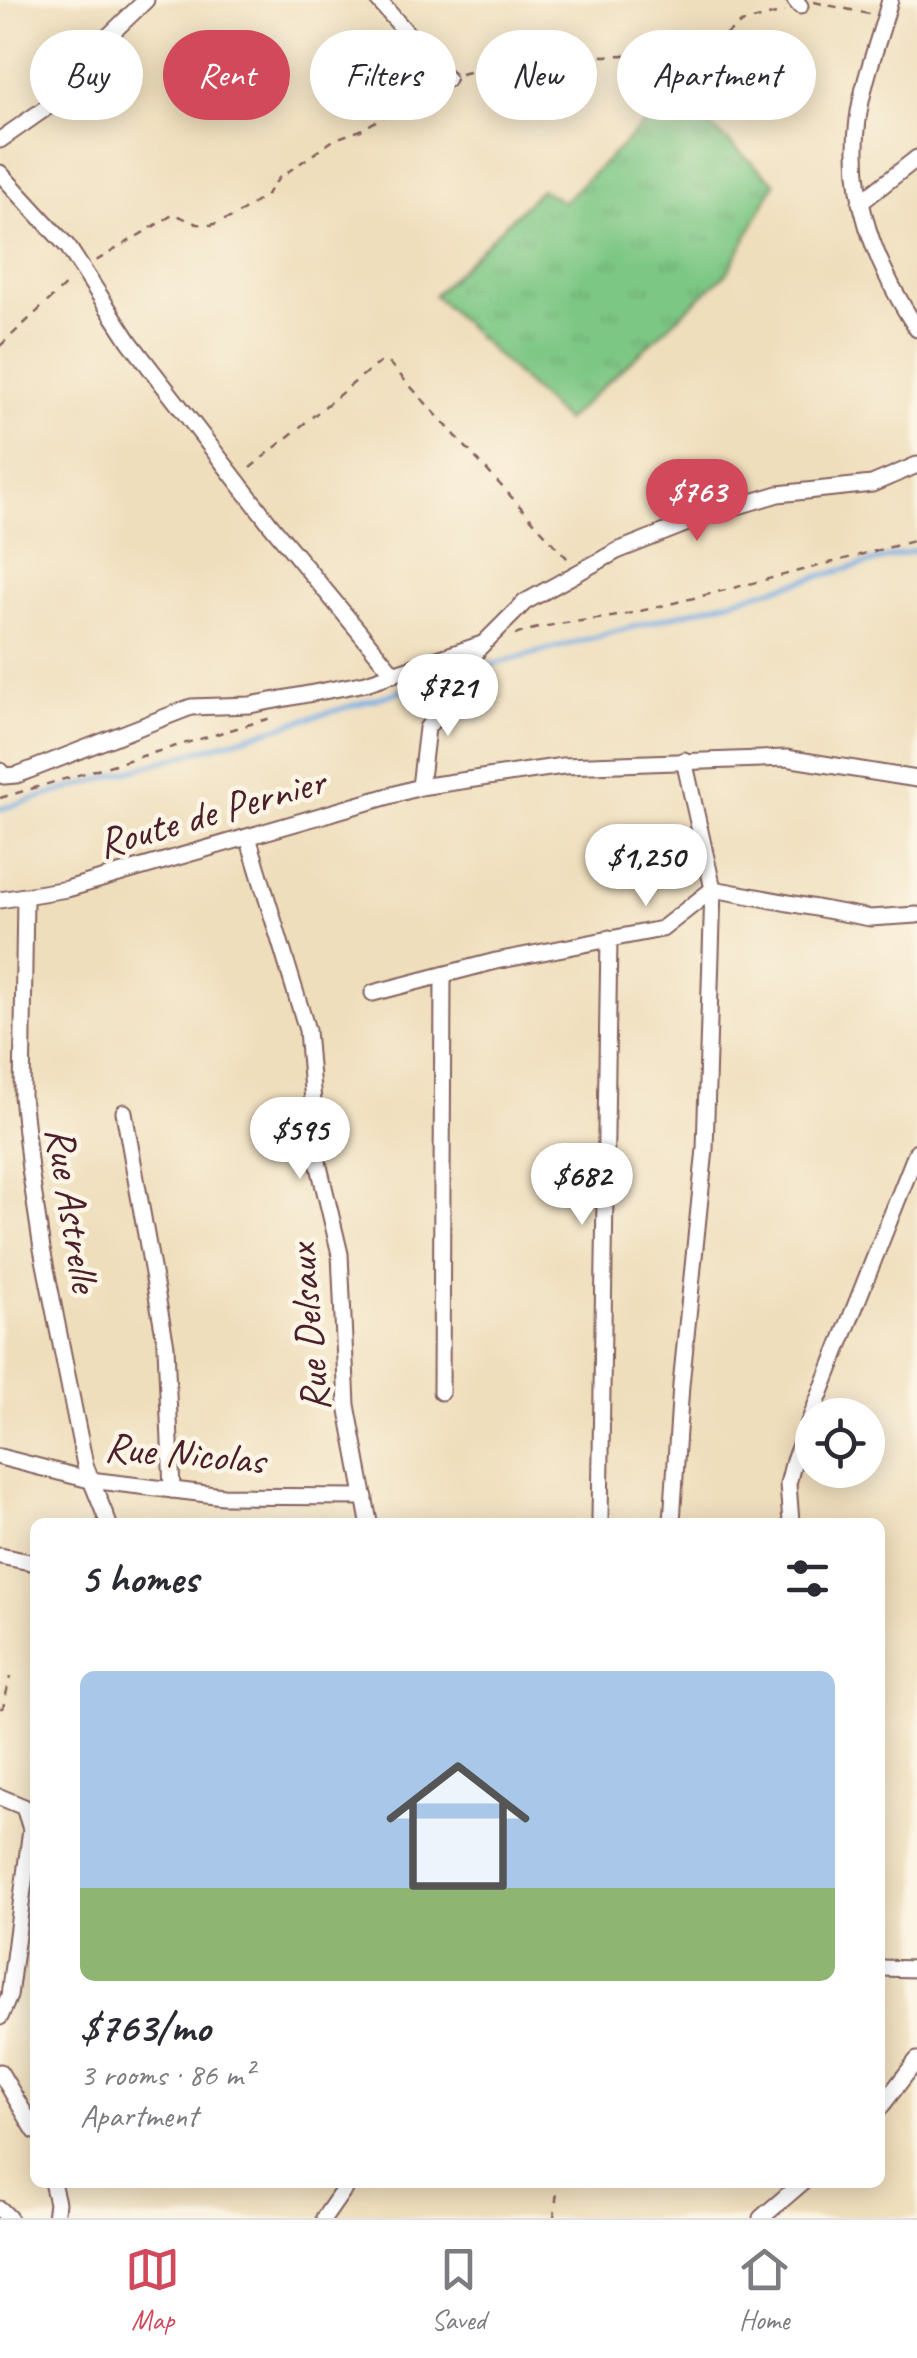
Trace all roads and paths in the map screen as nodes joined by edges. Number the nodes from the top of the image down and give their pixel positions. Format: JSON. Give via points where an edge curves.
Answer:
{"nodes":[{"id":1,"x":146,"y":0,"type":"edge"},
{"id":2,"x":378,"y":0,"type":"edge"},
{"id":3,"x":890,"y":0,"type":"edge"},
{"id":4,"x":798,"y":3,"type":"edge"},
{"id":5,"x":886,"y":18,"type":"junction"},
{"id":6,"x":405,"y":30,"type":"edge"},
{"id":7,"x":456,"y":76,"type":"edge"},
{"id":8,"x":378,"y":120,"type":"edge"},
{"id":9,"x":0,"y":140,"type":"edge"},
{"id":10,"x":917,"y":158,"type":"edge"},
{"id":11,"x":0,"y":173,"type":"edge"},
{"id":12,"x":860,"y":203,"type":"junction"},
{"id":13,"x":83,"y":270,"type":"junction"},
{"id":14,"x":917,"y":329,"type":"edge"},
{"id":15,"x":0,"y":346,"type":"edge"},
{"id":16,"x":917,"y":465,"type":"edge"},
{"id":17,"x":236,"y":479,"type":"junction"},
{"id":18,"x":917,"y":540,"type":"edge"},
{"id":19,"x":579,"y":572,"type":"junction"},
{"id":20,"x":508,"y":638,"type":"dead end"},
{"id":21,"x":481,"y":647,"type":"junction"},
{"id":22,"x":394,"y":674,"type":"junction"},
{"id":23,"x":271,"y":718,"type":"dead end"},
{"id":24,"x":684,"y":760,"type":"junction"},
{"id":25,"x":0,"y":771,"type":"edge"},
{"id":26,"x":917,"y":778,"type":"edge"},
{"id":27,"x":420,"y":787,"type":"junction"},
{"id":28,"x":0,"y":798,"type":"edge"},
{"id":29,"x":248,"y":836,"type":"junction"},
{"id":30,"x":713,"y":889,"type":"junction"},
{"id":31,"x":25,"y":898,"type":"junction"},
{"id":32,"x":0,"y":900,"type":"edge"},
{"id":33,"x":917,"y":914,"type":"edge"},
{"id":34,"x":609,"y":938,"type":"junction"},
{"id":35,"x":443,"y":975,"type":"junction"},
{"id":36,"x":373,"y":993,"type":"dead end"},
{"id":37,"x":124,"y":1112,"type":"dead end"},
{"id":38,"x":917,"y":1151,"type":"edge"},
{"id":39,"x":441,"y":1392,"type":"dead end"},
{"id":40,"x":0,"y":1457,"type":"edge"},
{"id":41,"x":90,"y":1480,"type":"junction"},
{"id":42,"x":172,"y":1490,"type":"junction"},
{"id":43,"x":365,"y":1497,"type":"junction"},
{"id":44,"x":106,"y":1518,"type":"edge"},
{"id":45,"x":368,"y":1518,"type":"edge"},
{"id":46,"x":600,"y":1518,"type":"edge"},
{"id":47,"x":672,"y":1518,"type":"edge"},
{"id":48,"x":791,"y":1518,"type":"edge"},
{"id":49,"x":0,"y":1556,"type":"edge"},
{"id":50,"x":30,"y":1562,"type":"edge"},
{"id":51,"x":10,"y":1677,"type":"dead end"},
{"id":52,"x":0,"y":1708,"type":"edge"},
{"id":53,"x":0,"y":1798,"type":"edge"},
{"id":54,"x":0,"y":1912,"type":"edge"},
{"id":55,"x":18,"y":1917,"type":"junction"},
{"id":56,"x":885,"y":1968,"type":"edge"},
{"id":57,"x":917,"y":1969,"type":"edge"},
{"id":58,"x":0,"y":2018,"type":"edge"},
{"id":59,"x":917,"y":2060,"type":"edge"},
{"id":60,"x":0,"y":2072,"type":"edge"},
{"id":61,"x":885,"y":2102,"type":"edge"},
{"id":62,"x":30,"y":2123,"type":"edge"},
{"id":63,"x":53,"y":2188,"type":"edge"},
{"id":64,"x":345,"y":2188,"type":"edge"},
{"id":65,"x":557,"y":2188,"type":"edge"},
{"id":66,"x":796,"y":2188,"type":"edge"},
{"id":67,"x":0,"y":2209,"type":"edge"},
{"id":68,"x":9,"y":2218,"type":"edge"},
{"id":69,"x":55,"y":2218,"type":"edge"},
{"id":70,"x":324,"y":2218,"type":"edge"},
{"id":71,"x":554,"y":2218,"type":"edge"},
{"id":72,"x":761,"y":2218,"type":"edge"}],
"edges":[{"from":1,"to":9,"type":"street","via":[[52,103]]},
{"from":2,"to":6,"type":"street"},
{"from":3,"to":5,"type":"street"},
{"from":4,"to":5,"type":"path"},
{"from":4,"to":7,"type":"path","via":[[741,23],[713,46],[604,56],[552,51]]},
{"from":5,"to":12,"type":"street","via":[[858,117]]},
{"from":8,"to":13,"type":"path","via":[[335,139],[236,216],[211,225],[174,214]]},
{"from":10,"to":12,"type":"street"},
{"from":11,"to":13,"type":"street"},
{"from":12,"to":14,"type":"street","via":[[883,270]]},
{"from":13,"to":15,"type":"path"},
{"from":13,"to":17,"type":"street"},
{"from":16,"to":19,"type":"street","via":[[872,484],[778,494],[708,515]]},
{"from":17,"to":19,"type":"path","via":[[373,367],[390,364]]},
{"from":17,"to":22,"type":"street"},
{"from":18,"to":20,"type":"path"},
{"from":19,"to":21,"type":"street","via":[[524,602]]},
{"from":21,"to":22,"type":"street"},
{"from":21,"to":27,"type":"street","via":[[427,728]]},
{"from":22,"to":25,"type":"street","via":[[272,702],[191,707],[17,775]]},
{"from":23,"to":28,"type":"path"},
{"from":24,"to":26,"type":"street","name":"Route de Pernier","via":[[786,758]]},
{"from":24,"to":27,"type":"street","name":"Route de Pernier","via":[[563,766]]},
{"from":24,"to":30,"type":"street"},
{"from":27,"to":29,"type":"street","name":"Route de Pernier"},
{"from":29,"to":31,"type":"street","name":"Route de Pernier"},
{"from":29,"to":43,"type":"street","name":"Rue Delsaux","via":[[307,1030],[318,1162],[340,1254],[347,1405]]},
{"from":30,"to":33,"type":"street","via":[[870,918]]},
{"from":30,"to":34,"type":"street","via":[[662,929]]},
{"from":30,"to":47,"type":"street","via":[[705,1149]]},
{"from":31,"to":32,"type":"street","name":"Route de Pernier"},
{"from":31,"to":41,"type":"street","name":"Rue Astrelle","via":[[22,1096],[30,1168]]},
{"from":34,"to":35,"type":"street"},
{"from":34,"to":46,"type":"street"},
{"from":35,"to":36,"type":"street"},
{"from":35,"to":39,"type":"street"},
{"from":37,"to":42,"type":"street","via":[[166,1346]]},
{"from":38,"to":48,"type":"street","via":[[794,1460]]},
{"from":40,"to":41,"type":"street","name":"Rue Nicolas"},
{"from":41,"to":42,"type":"street","name":"Rue Nicolas"},
{"from":41,"to":44,"type":"street","name":"Rue Astrelle"},
{"from":42,"to":43,"type":"street","name":"Rue Nicolas"},
{"from":43,"to":45,"type":"street","name":"Rue Delsaux"},
{"from":49,"to":50,"type":"street"},
{"from":51,"to":52,"type":"path"},
{"from":53,"to":55,"type":"street","via":[[24,1807],[30,1829]]},
{"from":54,"to":55,"type":"street"},
{"from":55,"to":58,"type":"street","via":[[9,1996]]},
{"from":56,"to":57,"type":"street"},
{"from":59,"to":61,"type":"street"},
{"from":60,"to":62,"type":"street"},
{"from":63,"to":69,"type":"street"},
{"from":64,"to":70,"type":"street"},
{"from":65,"to":71,"type":"path"},
{"from":66,"to":72,"type":"street"},
{"from":67,"to":68,"type":"street"}]}
